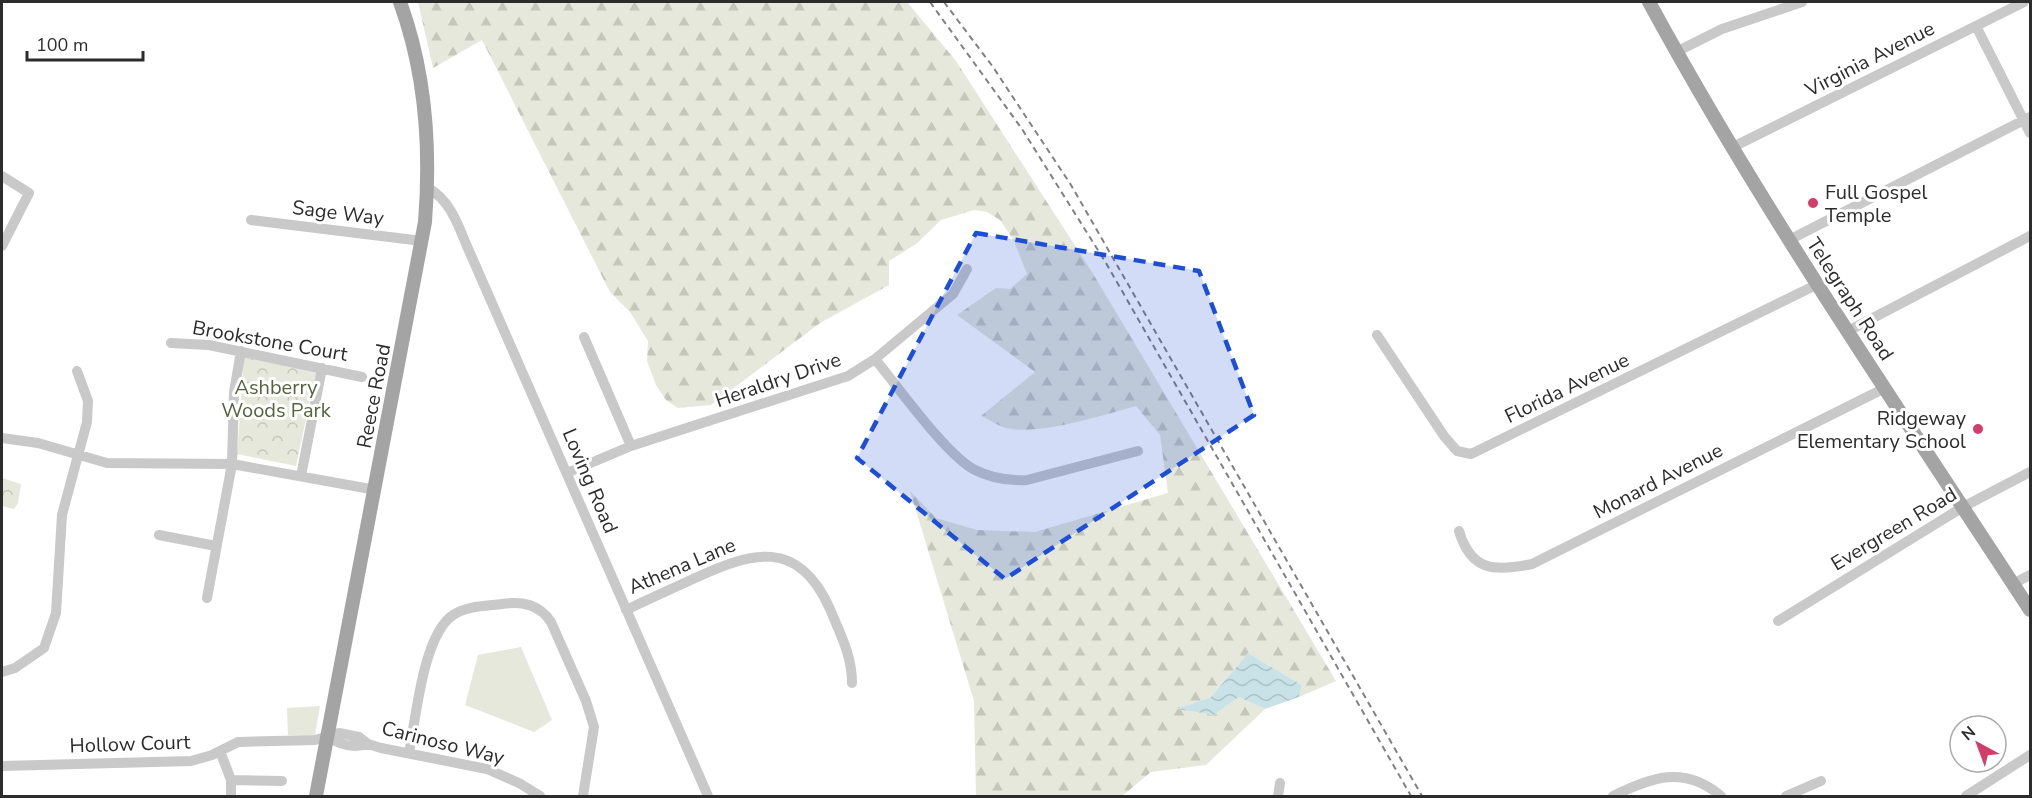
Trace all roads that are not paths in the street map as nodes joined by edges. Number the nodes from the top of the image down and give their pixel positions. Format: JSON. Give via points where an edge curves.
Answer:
{"nodes":[{"id":1,"x":400,"y":2,"type":"edge"},
{"id":2,"x":1649,"y":2,"type":"edge"},
{"id":3,"x":1801,"y":2,"type":"edge"},
{"id":4,"x":2024,"y":2,"type":"edge"},
{"id":5,"x":1976,"y":26,"type":"junction"},
{"id":6,"x":1677,"y":52,"type":"junction"},
{"id":7,"x":2027,"y":119,"type":"edge"},
{"id":8,"x":2031,"y":133,"type":"edge"},
{"id":9,"x":1731,"y":148,"type":"junction"},
{"id":10,"x":2,"y":176,"type":"edge"},
{"id":11,"x":428,"y":188,"type":"junction"},
{"id":12,"x":250,"y":220,"type":"dead end"},
{"id":13,"x":2031,"y":236,"type":"edge"},
{"id":14,"x":1789,"y":240,"type":"junction"},
{"id":15,"x":422,"y":241,"type":"junction"},
{"id":16,"x":2,"y":246,"type":"edge"},
{"id":17,"x":967,"y":269,"type":"dead end"},
{"id":18,"x":1818,"y":284,"type":"junction"},
{"id":19,"x":1848,"y":331,"type":"junction"},
{"id":20,"x":1377,"y":335,"type":"dead end"},
{"id":21,"x":584,"y":337,"type":"dead end"},
{"id":22,"x":171,"y":343,"type":"dead end"},
{"id":23,"x":241,"y":351,"type":"junction"},
{"id":24,"x":875,"y":358,"type":"junction"},
{"id":25,"x":322,"y":368,"type":"junction"},
{"id":26,"x":76,"y":371,"type":"dead end"},
{"id":27,"x":362,"y":377,"type":"dead end"},
{"id":28,"x":1885,"y":388,"type":"junction"},
{"id":29,"x":2,"y":438,"type":"edge"},
{"id":30,"x":631,"y":447,"type":"junction"},
{"id":31,"x":1138,"y":451,"type":"dead end"},
{"id":32,"x":79,"y":457,"type":"junction"},
{"id":33,"x":232,"y":464,"type":"junction"},
{"id":34,"x":2031,"y":472,"type":"edge"},
{"id":35,"x":567,"y":473,"type":"junction"},
{"id":36,"x":302,"y":476,"type":"junction"},
{"id":37,"x":376,"y":490,"type":"junction"},
{"id":38,"x":1963,"y":507,"type":"junction"},
{"id":39,"x":1458,"y":531,"type":"dead end"},
{"id":40,"x":159,"y":535,"type":"dead end"},
{"id":41,"x":216,"y":546,"type":"junction"},
{"id":42,"x":2031,"y":575,"type":"edge"},
{"id":43,"x":2013,"y":584,"type":"junction"},
{"id":44,"x":207,"y":598,"type":"dead end"},
{"id":45,"x":626,"y":610,"type":"junction"},
{"id":46,"x":2031,"y":610,"type":"edge"},
{"id":47,"x":1778,"y":621,"type":"dead end"},
{"id":48,"x":2,"y":672,"type":"edge"},
{"id":49,"x":852,"y":683,"type":"dead end"},
{"id":50,"x":328,"y":736,"type":"junction"},
{"id":51,"x":220,"y":751,"type":"junction"},
{"id":52,"x":409,"y":753,"type":"junction"},
{"id":53,"x":2031,"y":755,"type":"edge"},
{"id":54,"x":2,"y":766,"type":"edge"},
{"id":55,"x":231,"y":780,"type":"junction"},
{"id":56,"x":282,"y":781,"type":"dead end"},
{"id":57,"x":1821,"y":781,"type":"dead end"},
{"id":58,"x":1280,"y":783,"type":"dead end"},
{"id":59,"x":231,"y":796,"type":"edge"},
{"id":60,"x":316,"y":796,"type":"edge"},
{"id":61,"x":540,"y":796,"type":"edge"},
{"id":62,"x":583,"y":796,"type":"edge"},
{"id":63,"x":708,"y":796,"type":"edge"},
{"id":64,"x":1278,"y":796,"type":"edge"},
{"id":65,"x":1613,"y":796,"type":"edge"},
{"id":66,"x":1721,"y":796,"type":"edge"},
{"id":67,"x":1786,"y":796,"type":"edge"},
{"id":68,"x":1966,"y":796,"type":"edge"}],
"edges":[{"from":1,"to":11,"type":"main road","name":"Reece Road","via":[[422,85]]},
{"from":2,"to":6,"type":"main road","name":"Telegraph Road"},
{"from":3,"to":6,"type":"street","via":[[1722,29]]},
{"from":4,"to":5,"type":"street","name":"Virginia Avenue"},
{"from":5,"to":7,"type":"street"},
{"from":5,"to":9,"type":"street","name":"Virginia Avenue"},
{"from":6,"to":9,"type":"main road","name":"Telegraph Road"},
{"from":7,"to":8,"type":"street"},
{"from":7,"to":14,"type":"street"},
{"from":9,"to":14,"type":"main road","name":"Telegraph Road"},
{"from":10,"to":16,"type":"street","via":[[29,193]]},
{"from":11,"to":15,"type":"main road","name":"Reece Road"},
{"from":11,"to":35,"type":"street","name":"Loving Road","via":[[437,192],[449,207]]},
{"from":12,"to":15,"type":"street","name":"Sage Way"},
{"from":13,"to":19,"type":"street"},
{"from":14,"to":18,"type":"main road","name":"Telegraph Road"},
{"from":15,"to":37,"type":"main road","name":"Reece Road"},
{"from":17,"to":24,"type":"street","name":"Heraldry Drive","via":[[954,294]]},
{"from":18,"to":19,"type":"main road","name":"Telegraph Road"},
{"from":18,"to":20,"type":"street","name":"Florida Avenue","via":[[1471,454],[1457,451],[1444,436]]},
{"from":19,"to":28,"type":"main road","name":"Telegraph Road"},
{"from":21,"to":30,"type":"street"},
{"from":22,"to":23,"type":"street","name":"Brookstone Court"},
{"from":23,"to":25,"type":"street","name":"Brookstone Court"},
{"from":23,"to":33,"type":"street","via":[[234,392]]},
{"from":24,"to":30,"type":"street","name":"Heraldry Drive","via":[[835,382]]},
{"from":24,"to":31,"type":"street","via":[[952,452],[985,474],[1012,481],[1026,480]]},
{"from":25,"to":27,"type":"street","name":"Brookstone Court"},
{"from":25,"to":36,"type":"street"},
{"from":26,"to":32,"type":"street","via":[[88,401]]},
{"from":28,"to":38,"type":"main road","name":"Telegraph Road"},
{"from":28,"to":39,"type":"street","name":"Monard Avenue","via":[[1532,564],[1504,568],[1478,562],[1464,550]]},
{"from":29,"to":32,"type":"street","via":[[38,443]]},
{"from":30,"to":35,"type":"street","name":"Heraldry Drive"},
{"from":32,"to":33,"type":"street","via":[[132,465]]},
{"from":32,"to":48,"type":"street","via":[[62,515],[56,613],[50,632],[44,648]]},
{"from":33,"to":36,"type":"street"},
{"from":33,"to":41,"type":"street"},
{"from":34,"to":38,"type":"street","name":"Evergreen Road"},
{"from":35,"to":45,"type":"street","name":"Loving Road"},
{"from":36,"to":37,"type":"street"},
{"from":37,"to":50,"type":"main road","name":"Reece Road"},
{"from":38,"to":43,"type":"main road","name":"Telegraph Road"},
{"from":38,"to":47,"type":"street","name":"Evergreen Road"},
{"from":40,"to":41,"type":"street"},
{"from":41,"to":44,"type":"street"},
{"from":42,"to":43,"type":"street"},
{"from":43,"to":46,"type":"main road","name":"Telegraph Road"},
{"from":45,"to":49,"type":"street","name":"Athena Lane","via":[[740,559],[763,555],[782,559],[807,574],[825,598],[851,657]]},
{"from":45,"to":63,"type":"street","name":"Loving Road"},
{"from":50,"to":51,"type":"street","name":"Hollow Court","via":[[315,740],[245,741]]},
{"from":50,"to":52,"type":"street","name":"Carinoso Way","via":[[358,736],[368,744]]},
{"from":50,"to":60,"type":"main road","name":"Reece Road"},
{"from":51,"to":54,"type":"street","name":"Hollow Court","via":[[191,761]]},
{"from":51,"to":55,"type":"street"},
{"from":52,"to":61,"type":"street","name":"Carinoso Way","via":[[487,769]]},
{"from":52,"to":62,"type":"street","via":[[430,647],[442,626],[461,610],[528,604],[551,622],[591,715],[593,742]]},
{"from":53,"to":68,"type":"street"},
{"from":55,"to":56,"type":"street"},
{"from":55,"to":59,"type":"street"},
{"from":57,"to":67,"type":"street"},
{"from":58,"to":64,"type":"street"},
{"from":65,"to":66,"type":"street","via":[[1666,776],[1696,781]]}]}
